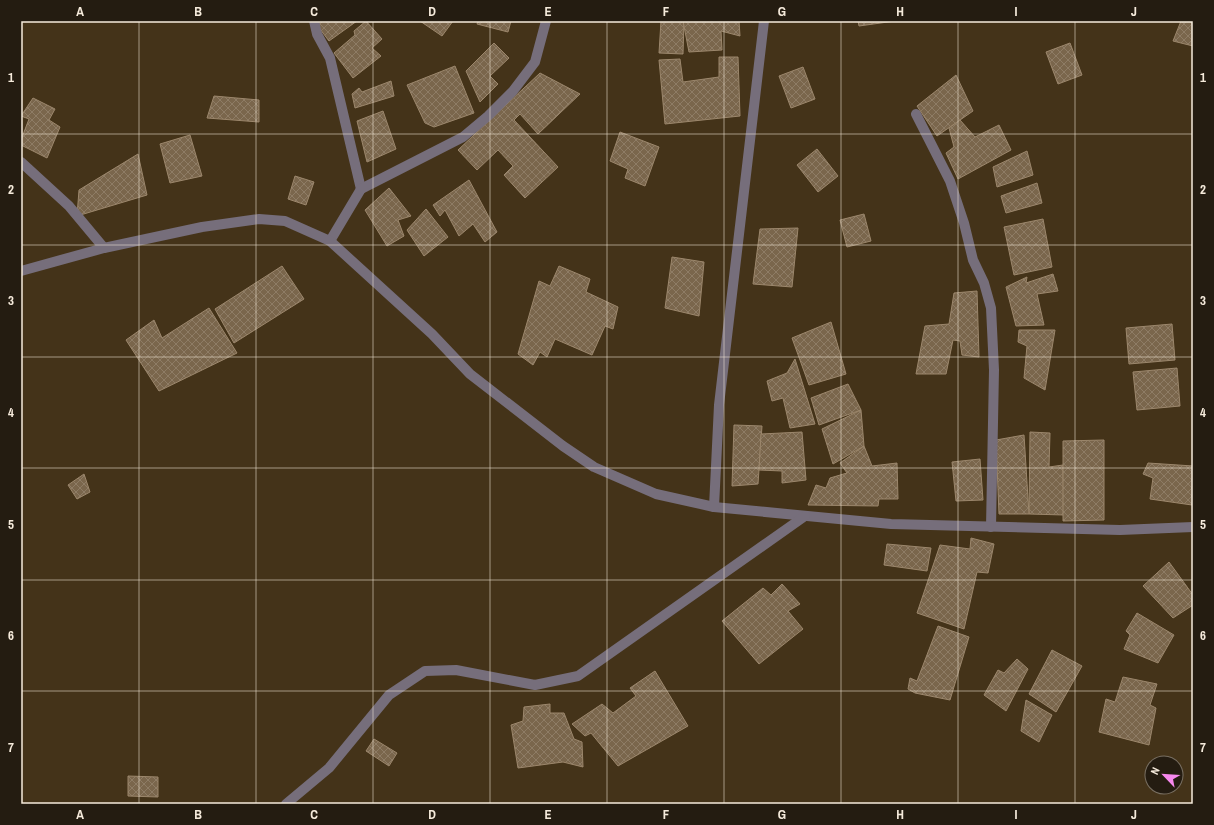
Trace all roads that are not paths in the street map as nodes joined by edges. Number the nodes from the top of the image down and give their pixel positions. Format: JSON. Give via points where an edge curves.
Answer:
{"nodes":[{"id":1,"x":314,"y":21,"type":"edge"},
{"id":2,"x":546,"y":21,"type":"edge"},
{"id":3,"x":764,"y":21,"type":"edge"},
{"id":4,"x":916,"y":114,"type":"dead end"},
{"id":5,"x":21,"y":162,"type":"edge"},
{"id":6,"x":361,"y":189,"type":"junction"},
{"id":7,"x":330,"y":241,"type":"junction"},
{"id":8,"x":104,"y":248,"type":"junction"},
{"id":9,"x":21,"y":271,"type":"edge"},
{"id":10,"x":714,"y":507,"type":"junction"},
{"id":11,"x":805,"y":516,"type":"junction"},
{"id":12,"x":990,"y":526,"type":"junction"},
{"id":13,"x":1193,"y":527,"type":"edge"},
{"id":14,"x":286,"y":804,"type":"edge"}],
"edges":[{"from":1,"to":6,"type":"street","via":[[316,34],[330,58]]},
{"from":2,"to":6,"type":"street","via":[[535,62],[513,91],[488,116],[463,137]]},
{"from":3,"to":10,"type":"street","via":[[719,405]]},
{"from":4,"to":12,"type":"street","via":[[950,180],[973,260],[984,283],[991,308],[994,370]]},
{"from":5,"to":8,"type":"street","via":[[69,206]]},
{"from":6,"to":7,"type":"street"},
{"from":7,"to":8,"type":"street","via":[[285,221],[259,219]]},
{"from":7,"to":10,"type":"street","via":[[432,334],[470,374],[594,468],[656,494]]},
{"from":8,"to":9,"type":"street"},
{"from":10,"to":11,"type":"street"},
{"from":11,"to":12,"type":"street","via":[[891,524]]},
{"from":11,"to":14,"type":"street","via":[[578,676],[534,686],[456,670],[425,671],[388,695],[329,768]]},
{"from":12,"to":13,"type":"street","via":[[1120,530]]}]}
